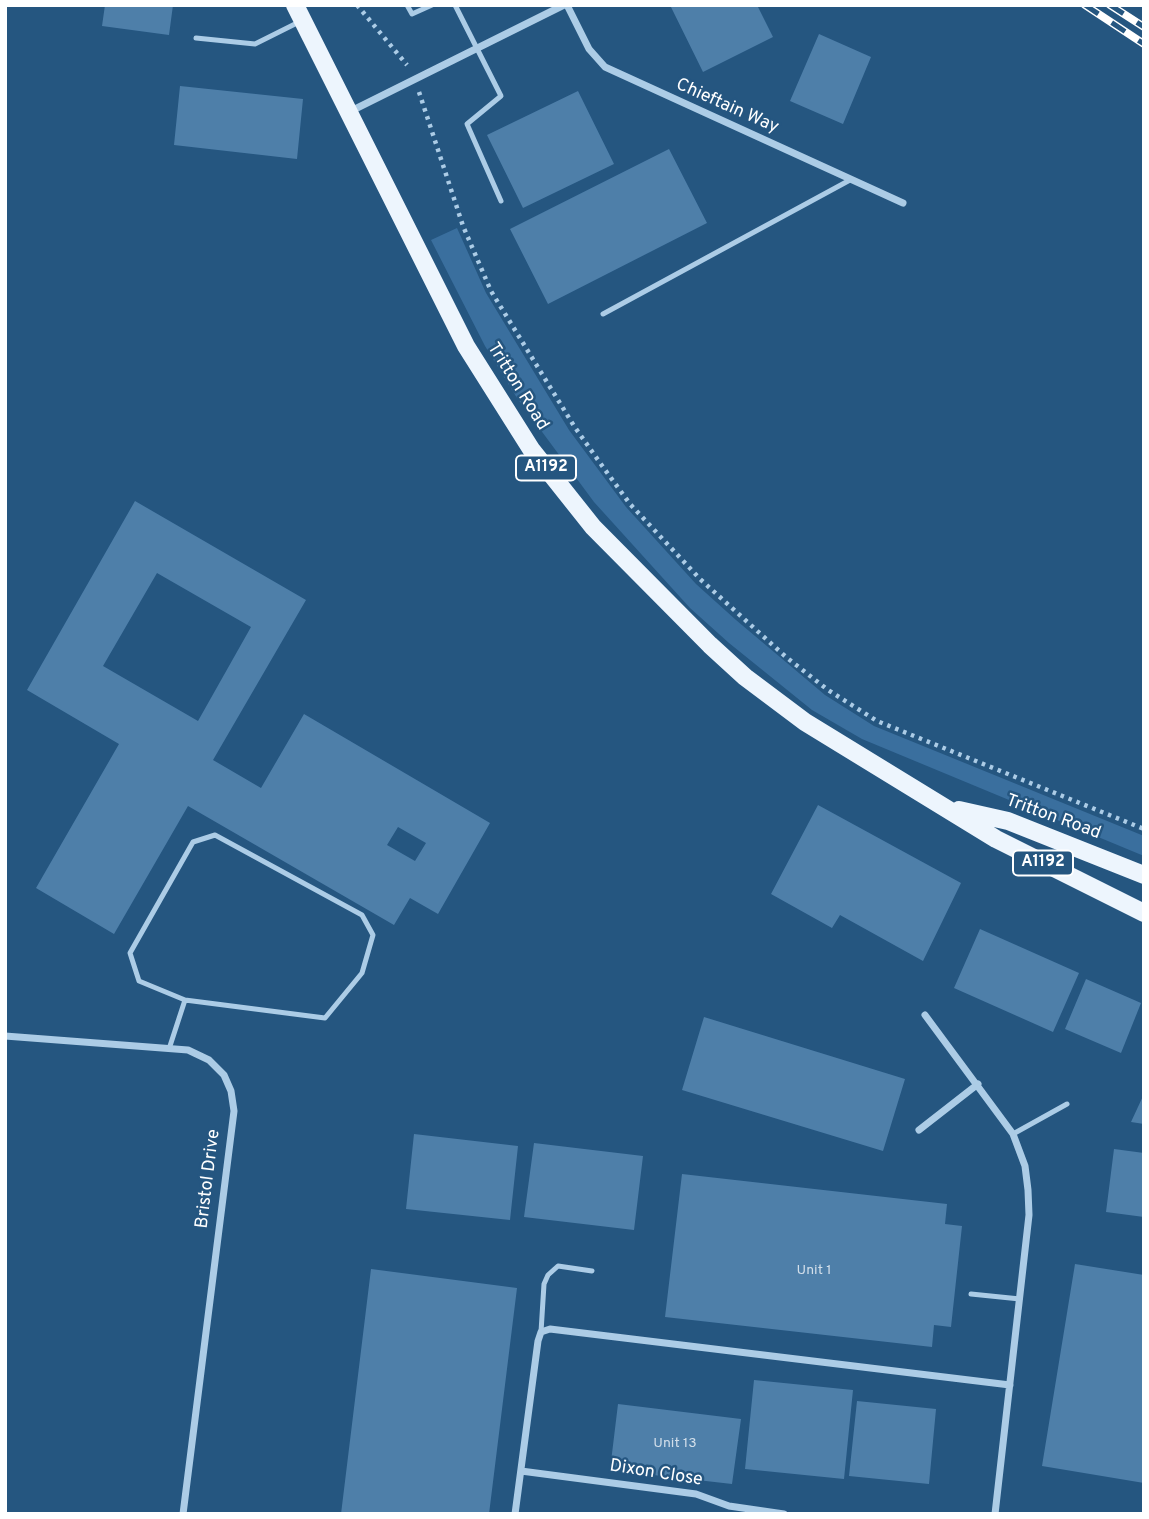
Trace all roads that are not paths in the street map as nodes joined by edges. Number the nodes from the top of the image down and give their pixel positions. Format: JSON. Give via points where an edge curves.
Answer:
{"nodes":[{"id":1,"x":407,"y":5,"type":"edge"},
{"id":2,"x":432,"y":5,"type":"edge"},
{"id":3,"x":455,"y":5,"type":"edge"},
{"id":4,"x":565,"y":5,"type":"edge"},
{"id":5,"x":298,"y":13,"type":"edge"},
{"id":6,"x":196,"y":38,"type":"dead end"},
{"id":7,"x":476,"y":47,"type":"junction"},
{"id":8,"x":348,"y":112,"type":"junction"},
{"id":9,"x":850,"y":180,"type":"junction"},
{"id":10,"x":501,"y":201,"type":"dead end"},
{"id":11,"x":903,"y":203,"type":"dead end"},
{"id":12,"x":603,"y":314,"type":"dead end"},
{"id":13,"x":945,"y":806,"type":"junction"},
{"id":14,"x":1144,"y":875,"type":"edge"},
{"id":15,"x":1144,"y":913,"type":"edge"},
{"id":16,"x":185,"y":1000,"type":"junction"},
{"id":17,"x":925,"y":1015,"type":"dead end"},
{"id":18,"x":5,"y":1035,"type":"edge"},
{"id":19,"x":169,"y":1049,"type":"junction"},
{"id":20,"x":978,"y":1084,"type":"junction"},
{"id":21,"x":1067,"y":1104,"type":"dead end"},
{"id":22,"x":919,"y":1130,"type":"dead end"},
{"id":23,"x":1013,"y":1134,"type":"junction"},
{"id":24,"x":592,"y":1271,"type":"dead end"},
{"id":25,"x":971,"y":1294,"type":"dead end"},
{"id":26,"x":1020,"y":1299,"type":"junction"},
{"id":27,"x":541,"y":1332,"type":"junction"},
{"id":28,"x":1010,"y":1385,"type":"junction"},
{"id":29,"x":521,"y":1471,"type":"junction"},
{"id":30,"x":183,"y":1514,"type":"edge"},
{"id":31,"x":516,"y":1514,"type":"edge"},
{"id":32,"x":784,"y":1514,"type":"edge"},
{"id":33,"x":995,"y":1514,"type":"edge"}],
"edges":[{"from":1,"to":2,"type":"lane","via":[[412,14]]},
{"from":3,"to":7,"type":"lane"},
{"from":4,"to":7,"type":"street","name":"Chieftain Way"},
{"from":4,"to":9,"type":"street","name":"Chieftain Way","via":[[589,49],[605,67]]},
{"from":5,"to":6,"type":"lane","via":[[255,44]]},
{"from":5,"to":8,"type":"main road","name":"Tritton Road","number":"A1192"},
{"from":7,"to":8,"type":"street","name":"Chieftain Way"},
{"from":7,"to":10,"type":"lane","via":[[501,96],[467,124]]},
{"from":8,"to":13,"type":"main road","name":"Tritton Road","number":"A1192","via":[[466,346],[531,449],[593,527],[745,677],[893,779]]},
{"from":9,"to":11,"type":"street","name":"Chieftain Way"},
{"from":9,"to":12,"type":"lane"},
{"from":13,"to":14,"type":"main road","name":"Tritton Road","number":"A1192","via":[[1007,821]]},
{"from":13,"to":15,"type":"main road","name":"Tritton Road","number":"A1192","via":[[996,839]]},
{"from":16,"to":16,"type":"lane","via":[[139,981],[130,953],[192,842],[215,835],[362,915],[373,935],[362,973],[325,1018]]},
{"from":16,"to":19,"type":"lane"},
{"from":17,"to":20,"type":"street"},
{"from":18,"to":19,"type":"street","name":"Bristol Drive"},
{"from":19,"to":30,"type":"street","name":"Bristol Drive","via":[[188,1050],[209,1060],[224,1075],[234,1111]]},
{"from":20,"to":22,"type":"street"},
{"from":20,"to":23,"type":"street"},
{"from":21,"to":23,"type":"lane"},
{"from":23,"to":26,"type":"street","via":[[1025,1166],[1028,1203]]},
{"from":24,"to":27,"type":"lane","via":[[558,1266],[548,1275]]},
{"from":25,"to":26,"type":"lane"},
{"from":26,"to":28,"type":"street"},
{"from":27,"to":28,"type":"street","via":[[550,1329]]},
{"from":27,"to":29,"type":"street"},
{"from":28,"to":33,"type":"street"},
{"from":29,"to":31,"type":"street"},
{"from":29,"to":32,"type":"street","name":"Dixon Close","via":[[696,1494],[729,1506]]}]}
